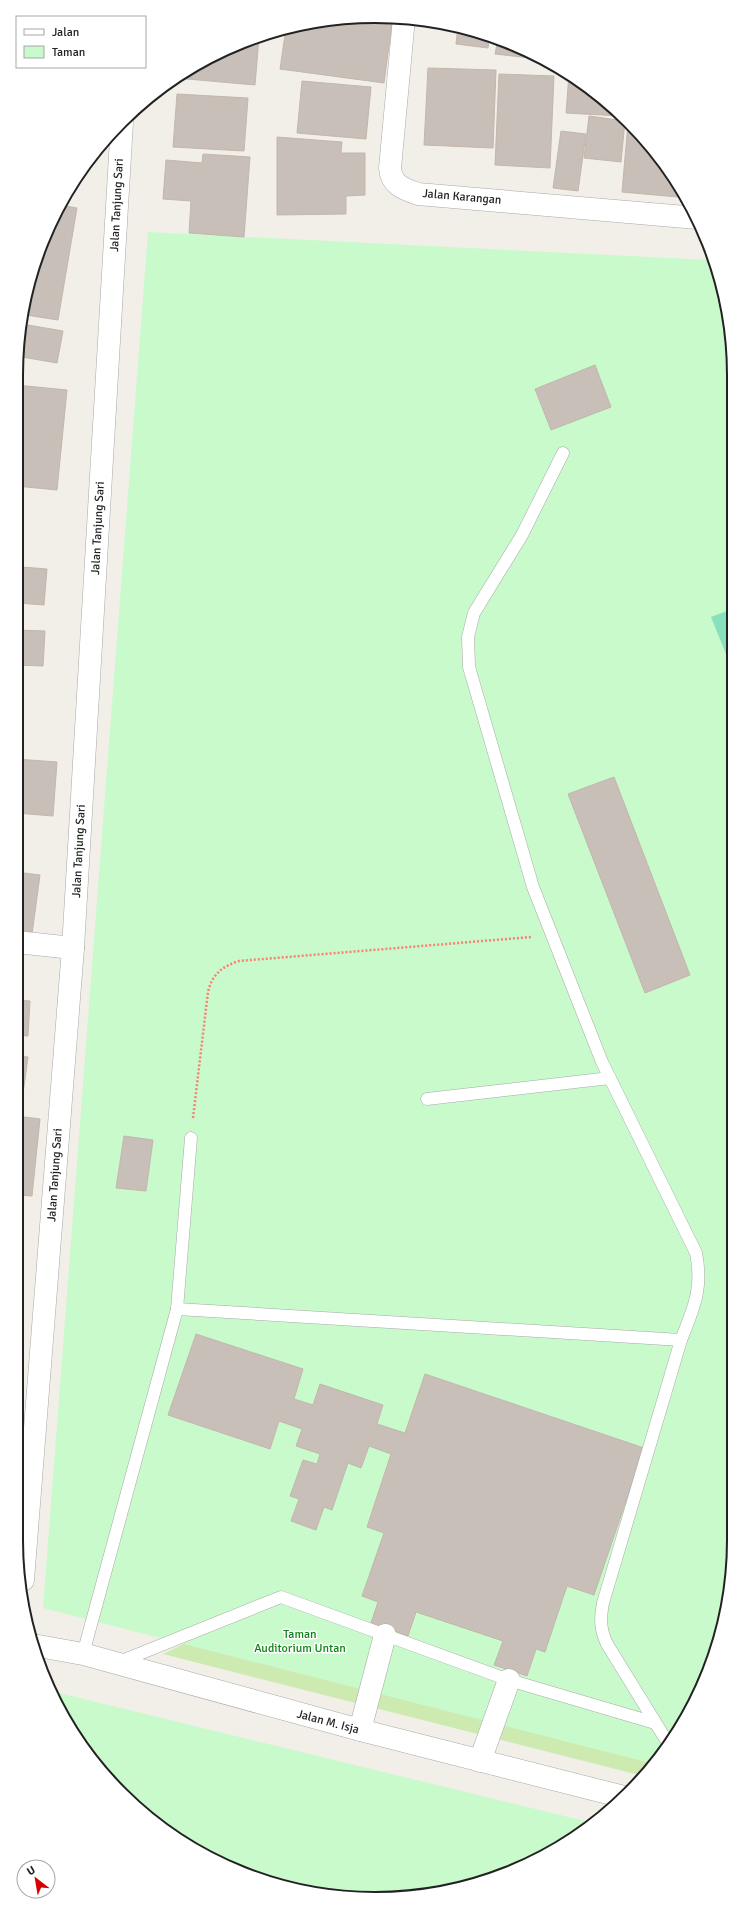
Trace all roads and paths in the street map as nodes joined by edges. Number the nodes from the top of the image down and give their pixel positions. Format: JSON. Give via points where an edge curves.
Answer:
{"nodes":[{"id":1,"x":403,"y":24,"type":"edge"},
{"id":2,"x":121,"y":131,"type":"edge"},
{"id":3,"x":690,"y":217,"type":"edge"},
{"id":4,"x":563,"y":453,"type":"dead end"},
{"id":5,"x":552,"y":935,"type":"junction"},
{"id":6,"x":23,"y":943,"type":"edge"},
{"id":7,"x":73,"y":948,"type":"junction"},
{"id":8,"x":610,"y":1078,"type":"junction"},
{"id":9,"x":427,"y":1099,"type":"dead end"},
{"id":10,"x":190,"y":1138,"type":"joint"},
{"id":11,"x":177,"y":1309,"type":"junction"},
{"id":12,"x":681,"y":1340,"type":"junction"},
{"id":13,"x":24,"y":1565,"type":"edge"},
{"id":14,"x":385,"y":1635,"type":"junction"},
{"id":15,"x":40,"y":1646,"type":"edge"},
{"id":16,"x":83,"y":1654,"type":"junction"},
{"id":17,"x":116,"y":1664,"type":"junction"},
{"id":18,"x":509,"y":1680,"type":"junction"},
{"id":19,"x":655,"y":1723,"type":"junction"},
{"id":20,"x":360,"y":1730,"type":"junction"},
{"id":21,"x":666,"y":1739,"type":"edge"},
{"id":22,"x":480,"y":1761,"type":"junction"},
{"id":23,"x":617,"y":1795,"type":"edge"}],
"edges":[{"from":1,"to":3,"type":"street","name":"Jalan Karangan","via":[[390,168],[391,176],[398,186],[418,194]]},
{"from":2,"to":7,"type":"street","name":"Jalan Tanjung Sari"},
{"from":4,"to":5,"type":"lane","via":[[522,535],[474,613],[468,637],[469,667],[533,886]]},
{"from":5,"to":8,"type":"lane"},
{"from":5,"to":10,"type":"path","via":[[239,960],[224,966],[210,982],[208,992]]},
{"from":6,"to":7,"type":"street"},
{"from":7,"to":13,"type":"street","name":"Jalan Tanjung Sari"},
{"from":8,"to":9,"type":"lane"},
{"from":8,"to":12,"type":"lane","via":[[696,1253],[700,1272],[696,1302]]},
{"from":10,"to":11,"type":"lane"},
{"from":11,"to":12,"type":"lane"},
{"from":11,"to":16,"type":"lane"},
{"from":12,"to":19,"type":"lane","via":[[600,1620],[607,1644]]},
{"from":14,"to":17,"type":"lane","via":[[281,1597]]},
{"from":14,"to":18,"type":"lane"},
{"from":14,"to":20,"type":"street"},
{"from":15,"to":16,"type":"street","name":"Jalan M. Isja"},
{"from":16,"to":17,"type":"street","name":"Jalan M. Isja"},
{"from":17,"to":20,"type":"street","name":"Jalan M. Isja"},
{"from":18,"to":19,"type":"lane"},
{"from":18,"to":22,"type":"street"},
{"from":19,"to":21,"type":"lane"},
{"from":20,"to":22,"type":"street","name":"Jalan M. Isja"},
{"from":22,"to":23,"type":"street","name":"Jalan M. Isja"}]}
